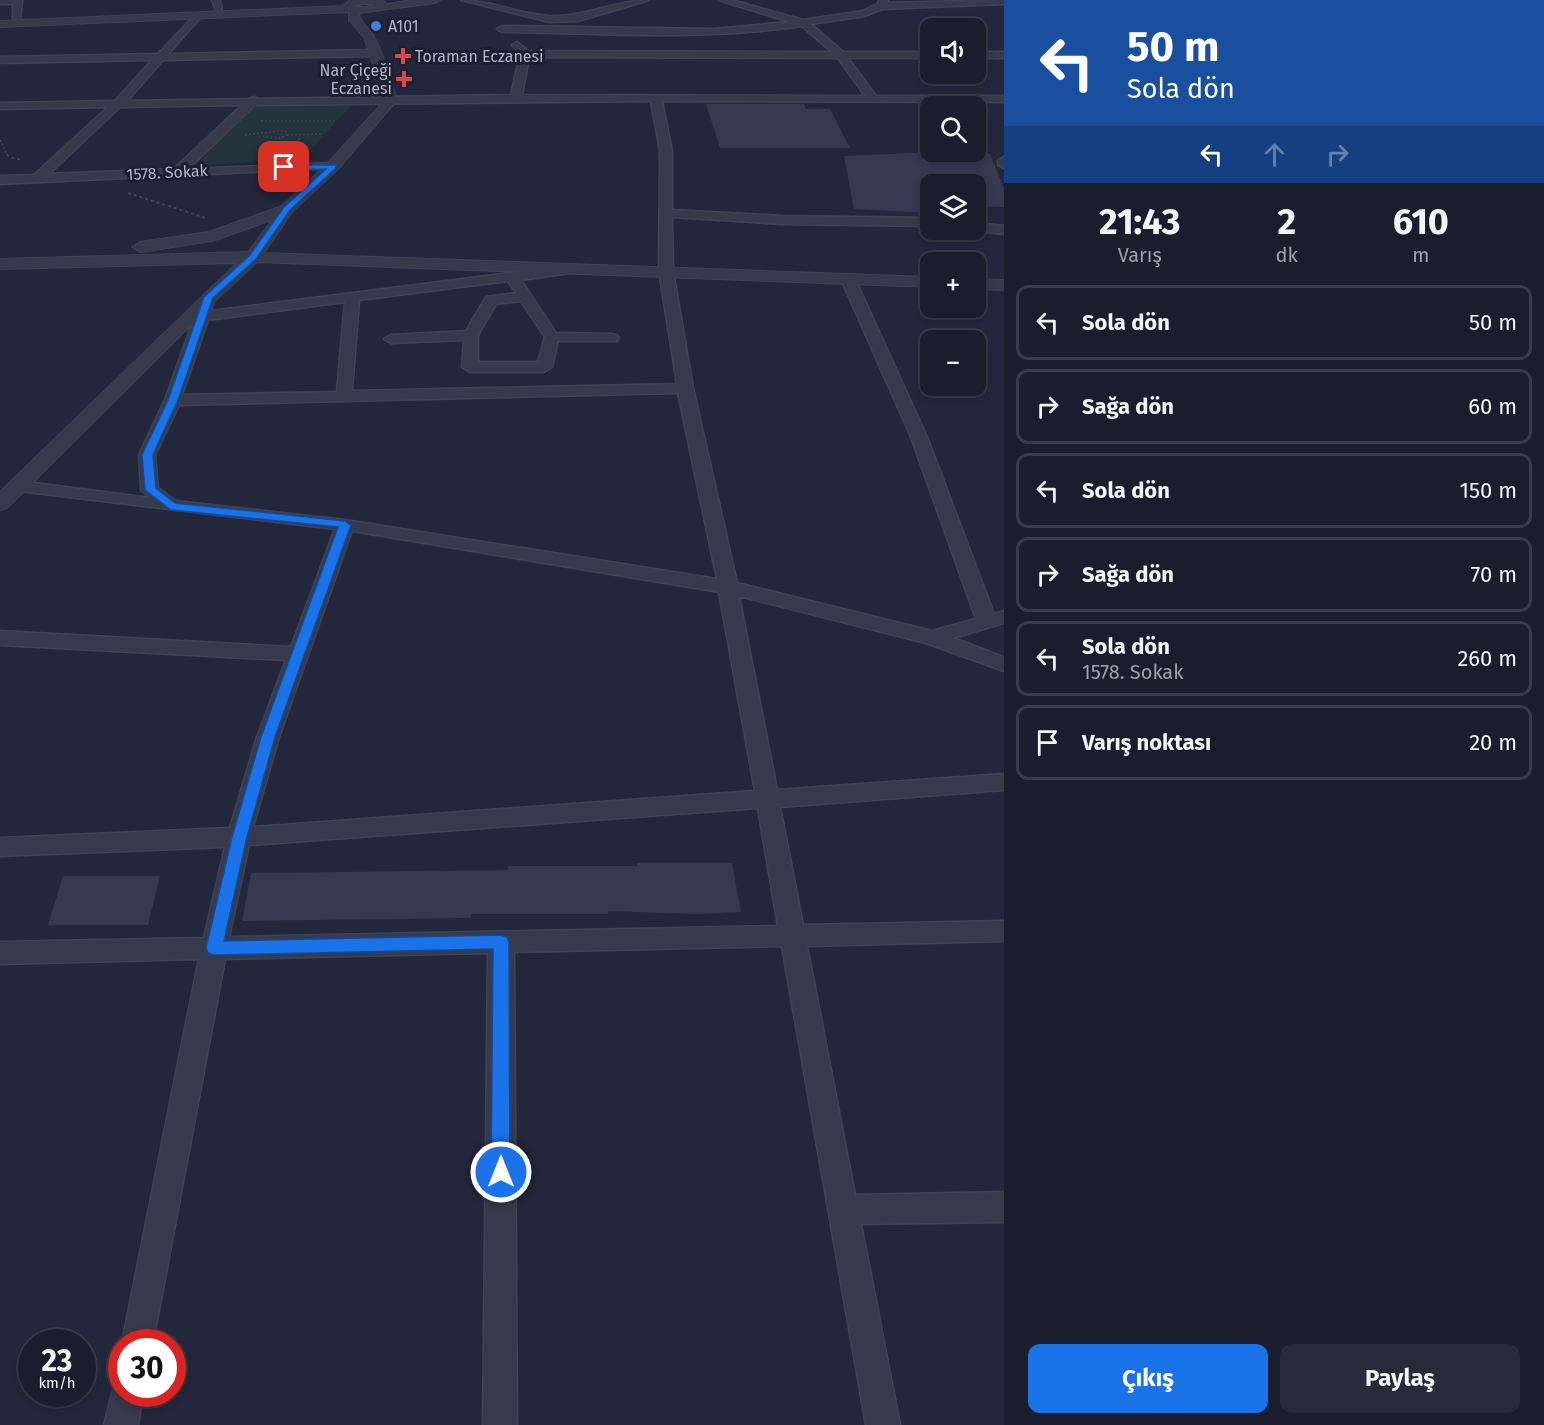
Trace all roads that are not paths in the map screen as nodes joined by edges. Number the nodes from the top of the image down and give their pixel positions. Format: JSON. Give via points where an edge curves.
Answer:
{"nodes":[{"id":1,"x":18,"y":0,"type":"edge"},
{"id":2,"x":435,"y":0,"type":"edge"},
{"id":3,"x":465,"y":0,"type":"edge"},
{"id":4,"x":645,"y":0,"type":"edge"},
{"id":5,"x":723,"y":0,"type":"edge"},
{"id":6,"x":0,"y":1,"type":"edge"},
{"id":7,"x":992,"y":1,"type":"edge"},
{"id":8,"x":1004,"y":1,"type":"edge"},
{"id":9,"x":883,"y":3,"type":"edge"},
{"id":10,"x":218,"y":4,"type":"edge"},
{"id":11,"x":376,"y":4,"type":"edge"},
{"id":12,"x":354,"y":5,"type":"edge"},
{"id":13,"x":486,"y":5,"type":"junction"},
{"id":14,"x":197,"y":16,"type":"junction"},
{"id":15,"x":17,"y":18,"type":"junction"},
{"id":16,"x":497,"y":22,"type":"junction"},
{"id":17,"x":804,"y":23,"type":"junction"},
{"id":18,"x":1,"y":24,"type":"edge"},
{"id":19,"x":366,"y":32,"type":"junction"},
{"id":20,"x":374,"y":53,"type":"junction"},
{"id":21,"x":525,"y":54,"type":"junction"},
{"id":22,"x":841,"y":55,"type":"junction"},
{"id":23,"x":920,"y":55,"type":"edge"},
{"id":24,"x":986,"y":55,"type":"edge"},
{"id":25,"x":1004,"y":55,"type":"edge"},
{"id":26,"x":162,"y":56,"type":"junction"},
{"id":27,"x":0,"y":60,"type":"edge"},
{"id":28,"x":516,"y":98,"type":"junction"},
{"id":29,"x":656,"y":99,"type":"junction"},
{"id":30,"x":873,"y":99,"type":"junction"},
{"id":31,"x":1004,"y":99,"type":"edge"},
{"id":32,"x":254,"y":100,"type":"junction"},
{"id":33,"x":391,"y":100,"type":"junction"},
{"id":34,"x":119,"y":103,"type":"junction"},
{"id":35,"x":0,"y":106,"type":"edge"},
{"id":36,"x":1004,"y":160,"type":"edge"},
{"id":37,"x":1004,"y":165,"type":"edge"},
{"id":38,"x":333,"y":166,"type":"junction"},
{"id":39,"x":178,"y":172,"type":"junction"},
{"id":40,"x":38,"y":178,"type":"junction"},
{"id":41,"x":0,"y":180,"type":"edge"},
{"id":42,"x":287,"y":208,"type":"junction"},
{"id":43,"x":666,"y":213,"type":"junction"},
{"id":44,"x":920,"y":222,"type":"edge"},
{"id":45,"x":986,"y":228,"type":"edge"},
{"id":46,"x":1004,"y":230,"type":"edge"},
{"id":47,"x":140,"y":247,"type":"junction"},
{"id":48,"x":0,"y":252,"type":"edge"},
{"id":49,"x":253,"y":257,"type":"junction"},
{"id":50,"x":0,"y":264,"type":"edge"},
{"id":51,"x":580,"y":268,"type":"junction"},
{"id":52,"x":666,"y":272,"type":"junction"},
{"id":53,"x":512,"y":277,"type":"junction"},
{"id":54,"x":848,"y":279,"type":"junction"},
{"id":55,"x":920,"y":282,"type":"edge"},
{"id":56,"x":986,"y":284,"type":"edge"},
{"id":57,"x":1004,"y":285,"type":"edge"},
{"id":58,"x":525,"y":296,"type":"junction"},
{"id":59,"x":208,"y":297,"type":"junction"},
{"id":60,"x":352,"y":297,"type":"junction"},
{"id":61,"x":202,"y":316,"type":"junction"},
{"id":62,"x":471,"y":335,"type":"junction"},
{"id":63,"x":552,"y":337,"type":"junction"},
{"id":64,"x":612,"y":338,"type":"dead end"},
{"id":65,"x":391,"y":339,"type":"dead end"},
{"id":66,"x":685,"y":388,"type":"junction"},
{"id":67,"x":344,"y":395,"type":"junction"},
{"id":68,"x":173,"y":400,"type":"junction"},
{"id":69,"x":19,"y":486,"type":"junction"},
{"id":70,"x":0,"y":504,"type":"edge"},
{"id":71,"x":171,"y":506,"type":"junction"},
{"id":72,"x":345,"y":525,"type":"junction"},
{"id":73,"x":728,"y":587,"type":"junction"},
{"id":74,"x":995,"y":619,"type":"edge"},
{"id":75,"x":0,"y":638,"type":"edge"},
{"id":76,"x":932,"y":638,"type":"junction"},
{"id":77,"x":298,"y":654,"type":"junction"},
{"id":78,"x":1004,"y":664,"type":"edge"},
{"id":79,"x":1004,"y":782,"type":"edge"},
{"id":80,"x":768,"y":801,"type":"junction"},
{"id":81,"x":239,"y":837,"type":"junction"},
{"id":82,"x":0,"y":847,"type":"edge"},
{"id":83,"x":1004,"y":931,"type":"edge"},
{"id":84,"x":792,"y":935,"type":"junction"},
{"id":85,"x":501,"y":942,"type":"junction"},
{"id":86,"x":214,"y":948,"type":"junction"},
{"id":87,"x":0,"y":953,"type":"edge"},
{"id":88,"x":1004,"y":1207,"type":"edge"},
{"id":89,"x":843,"y":1210,"type":"junction"},
{"id":90,"x":140,"y":1329,"type":"edge"},
{"id":91,"x":124,"y":1407,"type":"edge"},
{"id":92,"x":121,"y":1425,"type":"edge"},
{"id":93,"x":500,"y":1425,"type":"edge"},
{"id":94,"x":883,"y":1425,"type":"edge"}],
"edges":[{"from":1,"to":6,"type":"street"},
{"from":1,"to":15,"type":"street"},
{"from":2,"to":11,"type":"street"},
{"from":3,"to":13,"type":"street"},
{"from":4,"to":13,"type":"street","via":[[578,18],[550,19]]},
{"from":5,"to":17,"type":"street"},
{"from":7,"to":8,"type":"street"},
{"from":7,"to":9,"type":"street"},
{"from":9,"to":17,"type":"street","via":[[865,12]]},
{"from":10,"to":12,"type":"street"},
{"from":10,"to":15,"type":"street"},
{"from":11,"to":12,"type":"street"},
{"from":11,"to":19,"type":"street","via":[[377,14]]},
{"from":12,"to":14,"type":"street"},
{"from":12,"to":19,"type":"street","via":[[355,22]]},
{"from":13,"to":16,"type":"street"},
{"from":14,"to":18,"type":"street"},
{"from":14,"to":26,"type":"street"},
{"from":15,"to":18,"type":"street"},
{"from":16,"to":17,"type":"street","via":[[714,32]]},
{"from":16,"to":21,"type":"street"},
{"from":17,"to":22,"type":"street"},
{"from":19,"to":20,"type":"street"},
{"from":20,"to":26,"type":"street"},
{"from":20,"to":33,"type":"street"},
{"from":21,"to":22,"type":"street"},
{"from":21,"to":28,"type":"street"},
{"from":22,"to":23,"type":"street"},
{"from":22,"to":30,"type":"street"},
{"from":24,"to":25,"type":"street"},
{"from":26,"to":27,"type":"street"},
{"from":26,"to":34,"type":"street"},
{"from":28,"to":29,"type":"street"},
{"from":28,"to":33,"type":"street"},
{"from":29,"to":30,"type":"street"},
{"from":29,"to":43,"type":"street","via":[[666,152]]},
{"from":30,"to":31,"type":"street"},
{"from":32,"to":33,"type":"street"},
{"from":32,"to":34,"type":"street"},
{"from":32,"to":39,"type":"street"},
{"from":33,"to":38,"type":"street"},
{"from":34,"to":35,"type":"street"},
{"from":34,"to":40,"type":"street"},
{"from":36,"to":37,"type":"street"},
{"from":38,"to":39,"type":"street","name":"1578. Sokak"},
{"from":38,"to":42,"type":"street"},
{"from":39,"to":40,"type":"street","name":"1578. Sokak"},
{"from":40,"to":41,"type":"street","name":"1578. Sokak"},
{"from":42,"to":47,"type":"street","via":[[212,236]]},
{"from":42,"to":49,"type":"street"},
{"from":43,"to":44,"type":"street"},
{"from":43,"to":52,"type":"street"},
{"from":45,"to":46,"type":"street"},
{"from":47,"to":48,"type":"street"},
{"from":47,"to":49,"type":"street","via":[[230,249]]},
{"from":49,"to":50,"type":"street"},
{"from":49,"to":51,"type":"street"},
{"from":49,"to":59,"type":"street"},
{"from":51,"to":52,"type":"street"},
{"from":51,"to":53,"type":"street"},
{"from":52,"to":54,"type":"street"},
{"from":52,"to":66,"type":"street"},
{"from":53,"to":58,"type":"street"},
{"from":53,"to":60,"type":"street"},
{"from":54,"to":55,"type":"street"},
{"from":54,"to":74,"type":"street"},
{"from":56,"to":57,"type":"street"},
{"from":58,"to":62,"type":"street","via":[[491,300]]},
{"from":58,"to":63,"type":"street"},
{"from":59,"to":61,"type":"street"},
{"from":59,"to":69,"type":"street"},
{"from":60,"to":61,"type":"street"},
{"from":60,"to":67,"type":"street"},
{"from":61,"to":68,"type":"street"},
{"from":62,"to":63,"type":"street","via":[[470,367],[544,367]]},
{"from":62,"to":65,"type":"street"},
{"from":63,"to":64,"type":"street"},
{"from":66,"to":67,"type":"street"},
{"from":66,"to":73,"type":"street"},
{"from":67,"to":68,"type":"street"},
{"from":68,"to":71,"type":"street","via":[[147,455],[150,490]]},
{"from":69,"to":70,"type":"street"},
{"from":69,"to":71,"type":"street"},
{"from":71,"to":72,"type":"street"},
{"from":72,"to":73,"type":"street"},
{"from":72,"to":77,"type":"street"},
{"from":73,"to":76,"type":"street"},
{"from":73,"to":80,"type":"street"},
{"from":74,"to":76,"type":"street"},
{"from":75,"to":77,"type":"street"},
{"from":76,"to":78,"type":"street"},
{"from":77,"to":81,"type":"street","via":[[268,737]]},
{"from":79,"to":80,"type":"street"},
{"from":80,"to":81,"type":"street"},
{"from":80,"to":84,"type":"street"},
{"from":81,"to":82,"type":"street"},
{"from":81,"to":86,"type":"street"},
{"from":83,"to":84,"type":"street"},
{"from":84,"to":85,"type":"street"},
{"from":84,"to":89,"type":"street"},
{"from":85,"to":86,"type":"street"},
{"from":85,"to":93,"type":"street"},
{"from":86,"to":87,"type":"street"},
{"from":86,"to":90,"type":"street"},
{"from":88,"to":89,"type":"street"},
{"from":89,"to":94,"type":"street"},
{"from":91,"to":92,"type":"street"}]}
